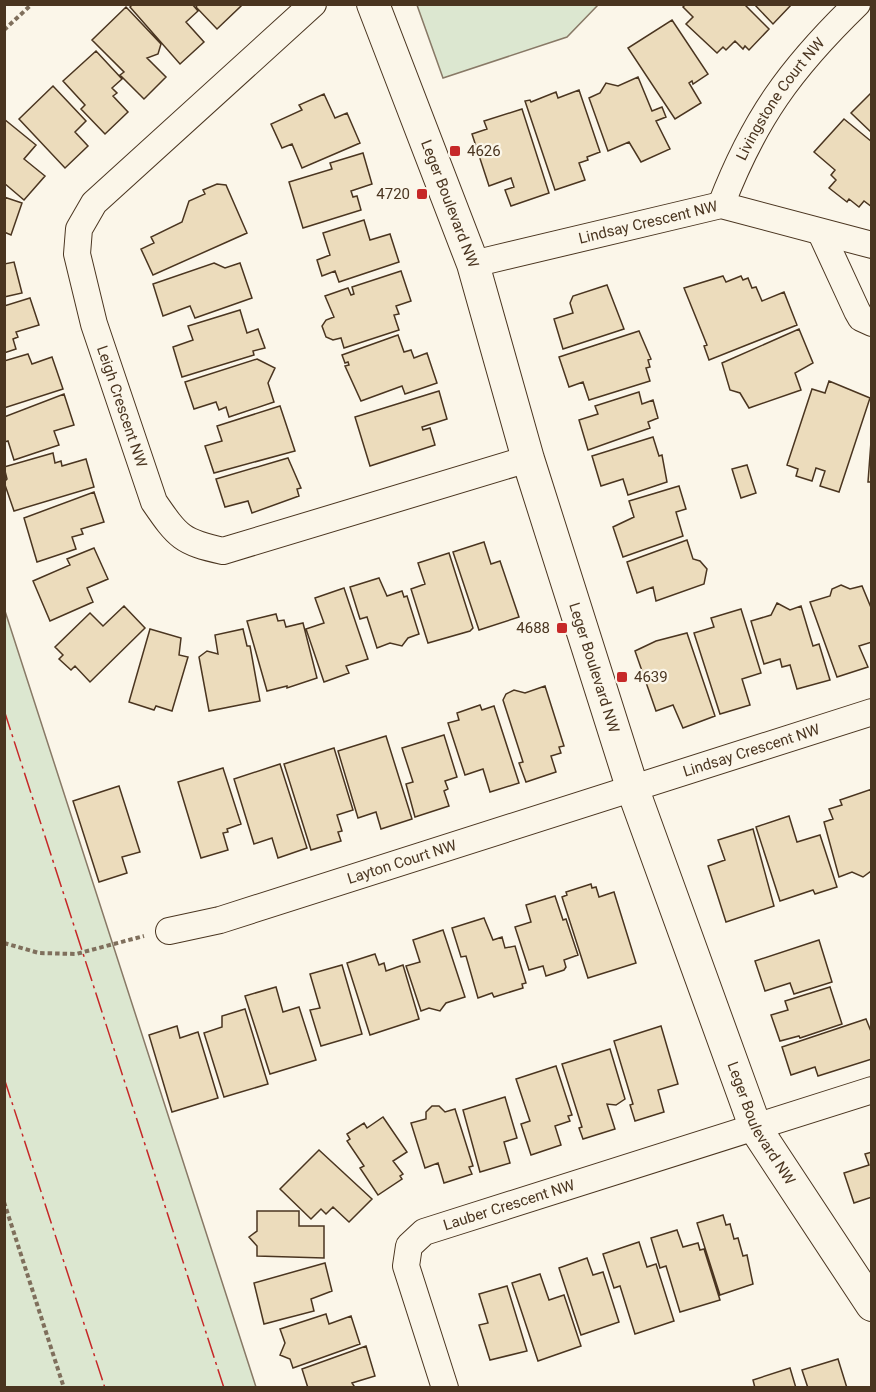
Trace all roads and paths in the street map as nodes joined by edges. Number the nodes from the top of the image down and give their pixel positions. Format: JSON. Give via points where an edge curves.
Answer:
{"nodes":[{"id":1,"x":32,"y":4,"type":"edge"},
{"id":2,"x":314,"y":4,"type":"edge"},
{"id":3,"x":373,"y":4,"type":"edge"},
{"id":4,"x":857,"y":4,"type":"edge"},
{"id":5,"x":4,"y":30,"type":"edge"},
{"id":6,"x":720,"y":205,"type":"junction"},
{"id":7,"x":821,"y":233,"type":"junction"},
{"id":8,"x":872,"y":245,"type":"edge"},
{"id":9,"x":473,"y":264,"type":"junction"},
{"id":10,"x":872,"y":323,"type":"edge"},
{"id":11,"x":528,"y":459,"type":"junction"},
{"id":12,"x":872,"y":712,"type":"edge"},
{"id":13,"x":632,"y":787,"type":"junction"},
{"id":14,"x":169,"y":931,"type":"joint"},
{"id":15,"x":4,"y":943,"type":"edge"},
{"id":16,"x":872,"y":1090,"type":"edge"},
{"id":17,"x":756,"y":1129,"type":"junction"},
{"id":18,"x":4,"y":1202,"type":"edge"},
{"id":19,"x":6,"y":1211,"type":"edge"},
{"id":20,"x":872,"y":1305,"type":"edge"},
{"id":21,"x":63,"y":1388,"type":"edge"},
{"id":22,"x":445,"y":1388,"type":"edge"}],
"edges":[{"from":1,"to":5,"type":"path"},
{"from":2,"to":11,"type":"street","name":"Leigh Crescent NW","via":[[94,203],[80,229],[77,254],[94,324],[154,502],[170,526],[191,544],[223,551]]},
{"from":3,"to":9,"type":"street","name":"Leger Boulevard NW"},
{"from":4,"to":6,"type":"street","name":"Livingstone Court NW","via":[[815,45],[769,104],[738,161]]},
{"from":6,"to":7,"type":"street","name":"Lindsay Crescent NW"},
{"from":6,"to":9,"type":"street","name":"Lindsay Crescent NW"},
{"from":7,"to":8,"type":"street","name":"Lindsay Crescent NW"},
{"from":7,"to":10,"type":"street","via":[[861,318]]},
{"from":9,"to":11,"type":"street","name":"Leger Boulevard NW"},
{"from":11,"to":13,"type":"street","name":"Leger Boulevard NW"},
{"from":12,"to":13,"type":"street","name":"Lindsay Crescent NW"},
{"from":13,"to":14,"type":"street","name":"Layton Court NW","via":[[220,920]]},
{"from":13,"to":17,"type":"street","name":"Leger Boulevard NW"},
{"from":14,"to":15,"type":"path","via":[[76,954],[39,953]]},
{"from":16,"to":17,"type":"street","name":"Lauber Crescent NW"},
{"from":17,"to":20,"type":"street","name":"Leger Boulevard NW"},
{"from":17,"to":22,"type":"street","name":"Lauber Crescent NW","via":[[424,1232],[409,1246],[406,1266]]},
{"from":18,"to":19,"type":"path"},
{"from":19,"to":21,"type":"path"}]}
